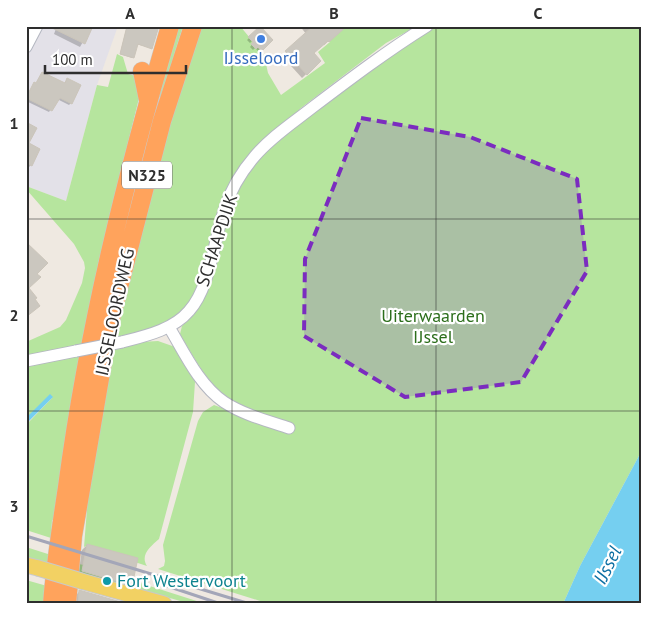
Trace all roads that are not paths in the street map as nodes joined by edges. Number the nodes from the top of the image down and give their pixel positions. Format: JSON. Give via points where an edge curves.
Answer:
{"nodes":[{"id":1,"x":37,"y":26,"type":"edge"},
{"id":2,"x":170,"y":26,"type":"edge"},
{"id":3,"x":193,"y":26,"type":"edge"},
{"id":4,"x":427,"y":26,"type":"edge"},
{"id":5,"x":26,"y":47,"type":"edge"},
{"id":6,"x":142,"y":71,"type":"dead end"},
{"id":7,"x":148,"y":102,"type":"junction"},
{"id":8,"x":168,"y":327,"type":"junction"},
{"id":9,"x":26,"y":361,"type":"edge"},
{"id":10,"x":290,"y":428,"type":"dead end"},
{"id":11,"x":32,"y":567,"type":"edge"},
{"id":12,"x":52,"y":604,"type":"edge"},
{"id":13,"x":67,"y":604,"type":"edge"},
{"id":14,"x":164,"y":604,"type":"edge"}],
"edges":[{"from":1,"to":5,"type":"street"},
{"from":2,"to":7,"type":"highway","name":"IJSSELOORDWEG","number":"N325"},
{"from":3,"to":13,"type":"highway","name":"IJSSELOORDWEG","number":"N325","via":[[162,120],[109,326],[74,536]]},
{"from":4,"to":8,"type":"street","name":"SCHAAPDIJK","via":[[360,71],[256,154],[238,179],[224,208],[200,292],[190,311]]},
{"from":6,"to":7,"type":"highway"},
{"from":7,"to":12,"type":"highway","name":"IJSSELOORDWEG","number":"N325","via":[[124,191],[89,348]]},
{"from":8,"to":9,"type":"street","name":"SCHAAPDIJK","bridge":true,"via":[[122,342]]},
{"from":8,"to":10,"type":"street","via":[[208,388],[224,402]]},
{"from":11,"to":14,"type":"main road","bridge":true}]}
